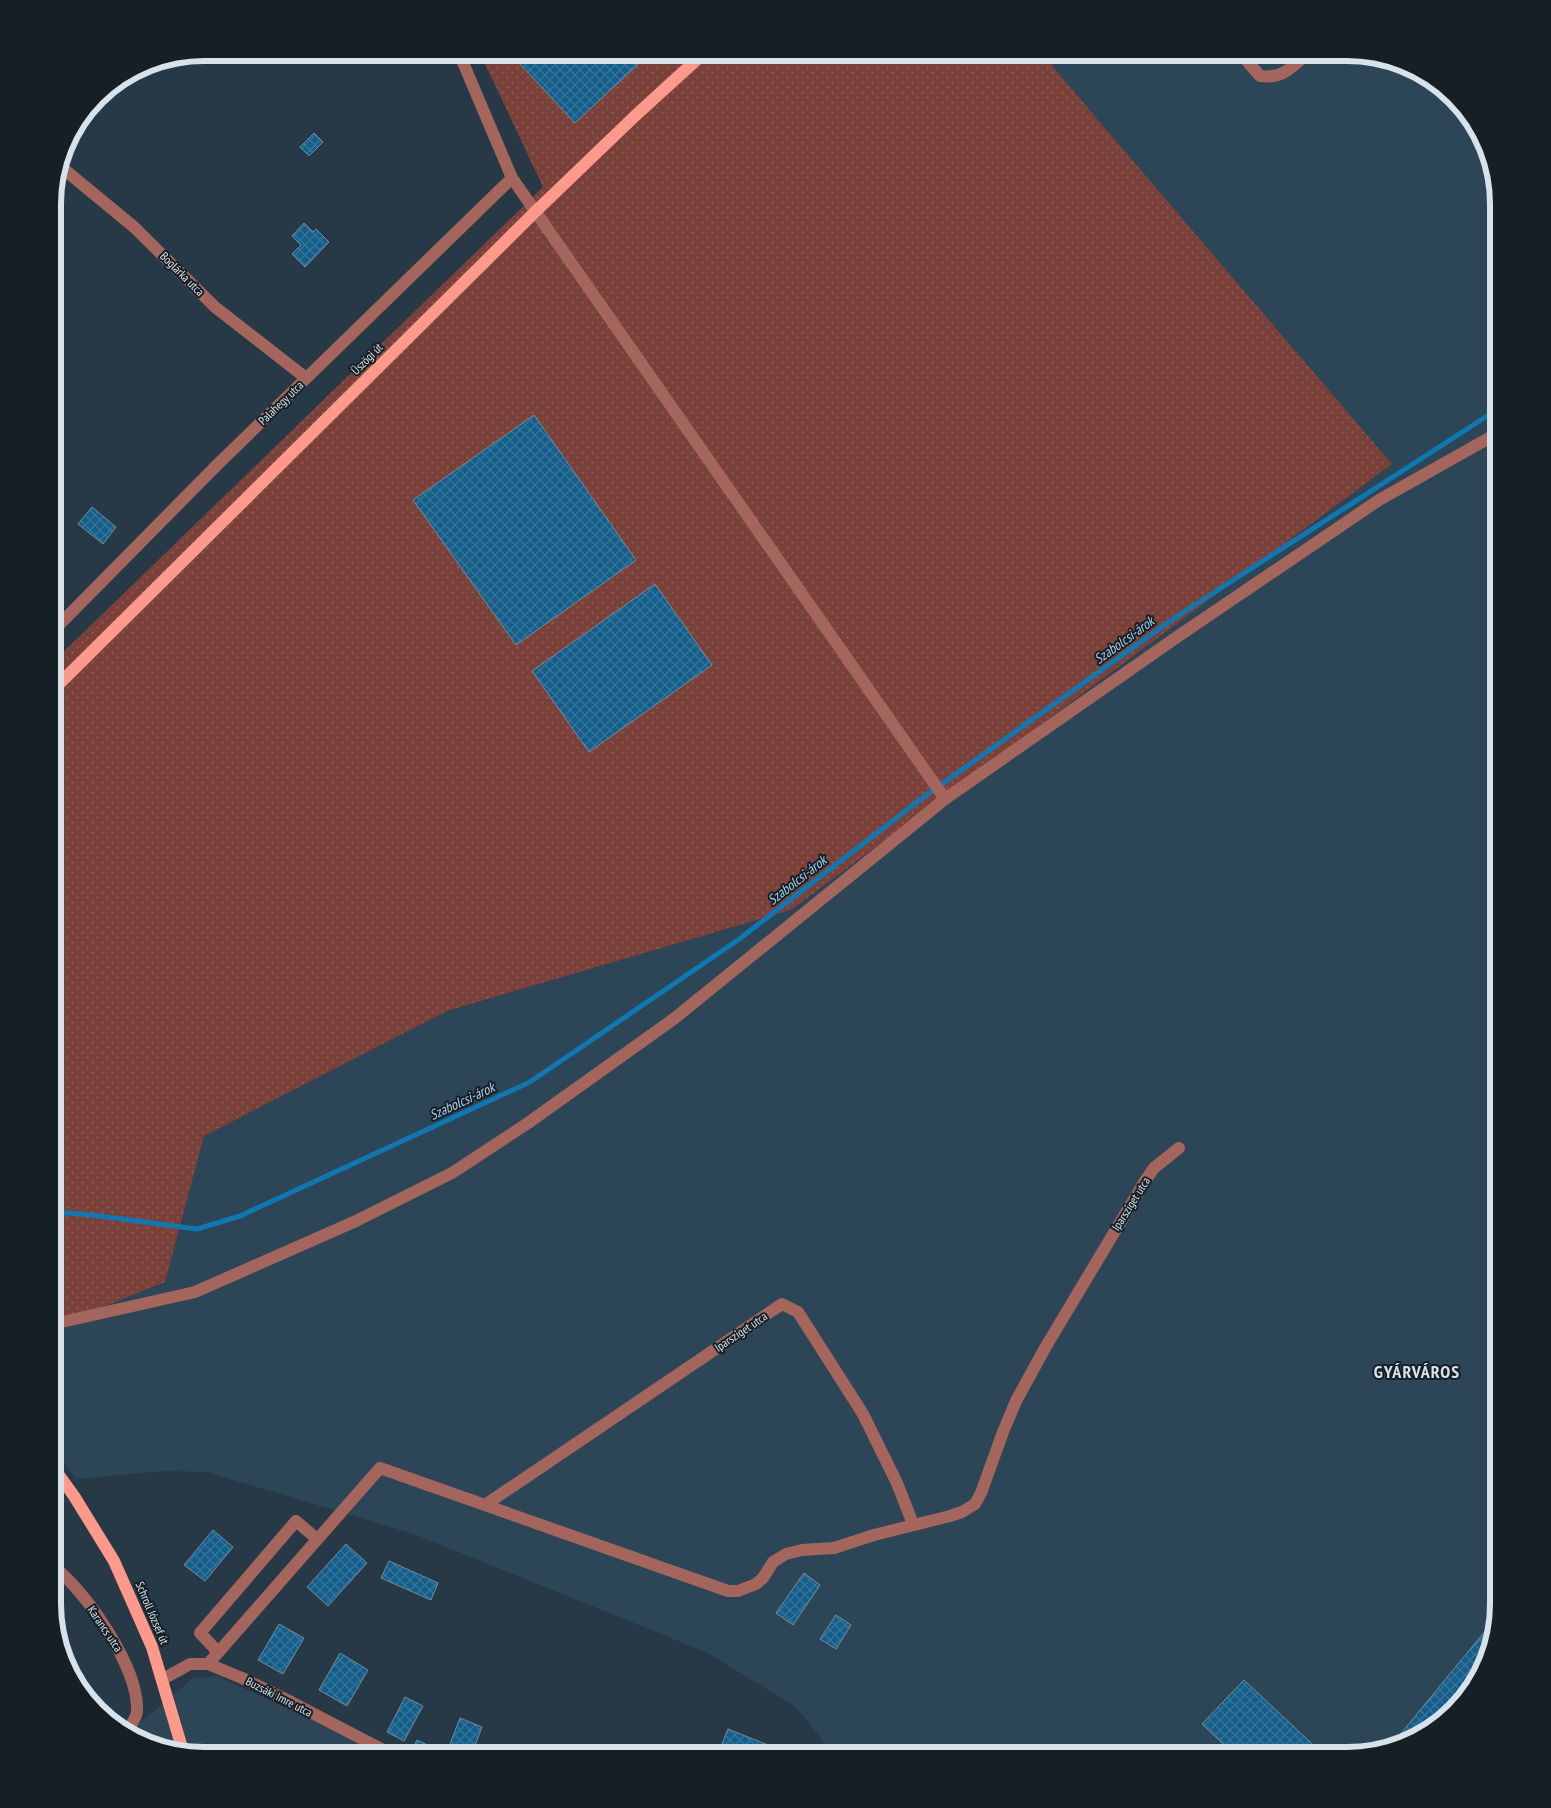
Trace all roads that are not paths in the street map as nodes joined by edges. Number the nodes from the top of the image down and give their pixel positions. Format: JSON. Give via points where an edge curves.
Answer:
{"nodes":[{"id":1,"x":462,"y":61,"type":"edge"},
{"id":2,"x":695,"y":61,"type":"edge"},
{"id":3,"x":1248,"y":62,"type":"edge"},
{"id":4,"x":1297,"y":62,"type":"edge"},
{"id":5,"x":65,"y":170,"type":"edge"},
{"id":6,"x":512,"y":178,"type":"junction"},
{"id":7,"x":535,"y":212,"type":"junction"},
{"id":8,"x":306,"y":378,"type":"junction"},
{"id":9,"x":1490,"y":437,"type":"edge"},
{"id":10,"x":62,"y":622,"type":"edge"},
{"id":11,"x":62,"y":681,"type":"edge"},
{"id":12,"x":939,"y":791,"type":"junction"},
{"id":13,"x":1179,"y":1148,"type":"dead end"},
{"id":14,"x":61,"y":1322,"type":"edge"},
{"id":15,"x":61,"y":1479,"type":"edge"},
{"id":16,"x":485,"y":1505,"type":"junction"},
{"id":17,"x":913,"y":1524,"type":"junction"},
{"id":18,"x":317,"y":1539,"type":"junction"},
{"id":19,"x":61,"y":1572,"type":"edge"},
{"id":20,"x":218,"y":1652,"type":"junction"},
{"id":21,"x":208,"y":1664,"type":"junction"},
{"id":22,"x":163,"y":1679,"type":"junction"},
{"id":23,"x":131,"y":1726,"type":"edge"},
{"id":24,"x":182,"y":1745,"type":"edge"},
{"id":25,"x":376,"y":1747,"type":"edge"}],
"edges":[{"from":1,"to":6,"type":"street"},
{"from":2,"to":7,"type":"main road","name":"Üszögi út"},
{"from":3,"to":4,"type":"street","via":[[1260,76],[1272,78]]},
{"from":5,"to":8,"type":"street","name":"Boglárka utca","via":[[134,228],[215,307]]},
{"from":6,"to":7,"type":"street"},
{"from":6,"to":8,"type":"street","name":"Palahegy utca"},
{"from":7,"to":11,"type":"main road","name":"Üszögi út"},
{"from":7,"to":12,"type":"street"},
{"from":8,"to":10,"type":"street","name":"Palahegy utca"},
{"from":9,"to":12,"type":"street","via":[[1379,500],[1177,637]]},
{"from":12,"to":14,"type":"street","via":[[674,1018],[528,1123],[452,1173],[356,1221],[195,1292]]},
{"from":13,"to":17,"type":"street","name":"Iparsziget utca","via":[[1154,1168],[1145,1181],[1045,1348],[1002,1432],[975,1504],[962,1512]]},
{"from":15,"to":22,"type":"main road","name":"Schroll József út","via":[[114,1561]]},
{"from":16,"to":17,"type":"street","name":"Iparsziget utca","via":[[728,1591],[756,1584],[773,1562],[786,1554],[834,1548]]},
{"from":16,"to":17,"type":"street","name":"Iparsziget utca","via":[[782,1304],[798,1312],[863,1414]]},
{"from":16,"to":18,"type":"street","name":"Iparsziget utca","via":[[380,1468]]},
{"from":18,"to":20,"type":"street"},
{"from":18,"to":20,"type":"street","via":[[296,1521],[200,1633]]},
{"from":19,"to":23,"type":"street","name":"Karancs utca","via":[[84,1598],[121,1652],[135,1686],[138,1714]]},
{"from":20,"to":21,"type":"street"},
{"from":21,"to":22,"type":"street","via":[[190,1664]]},
{"from":21,"to":25,"type":"street","name":"Buzsáki Imre utca","via":[[291,1702]]},
{"from":22,"to":24,"type":"main road","name":"Schroll József út"}]}
